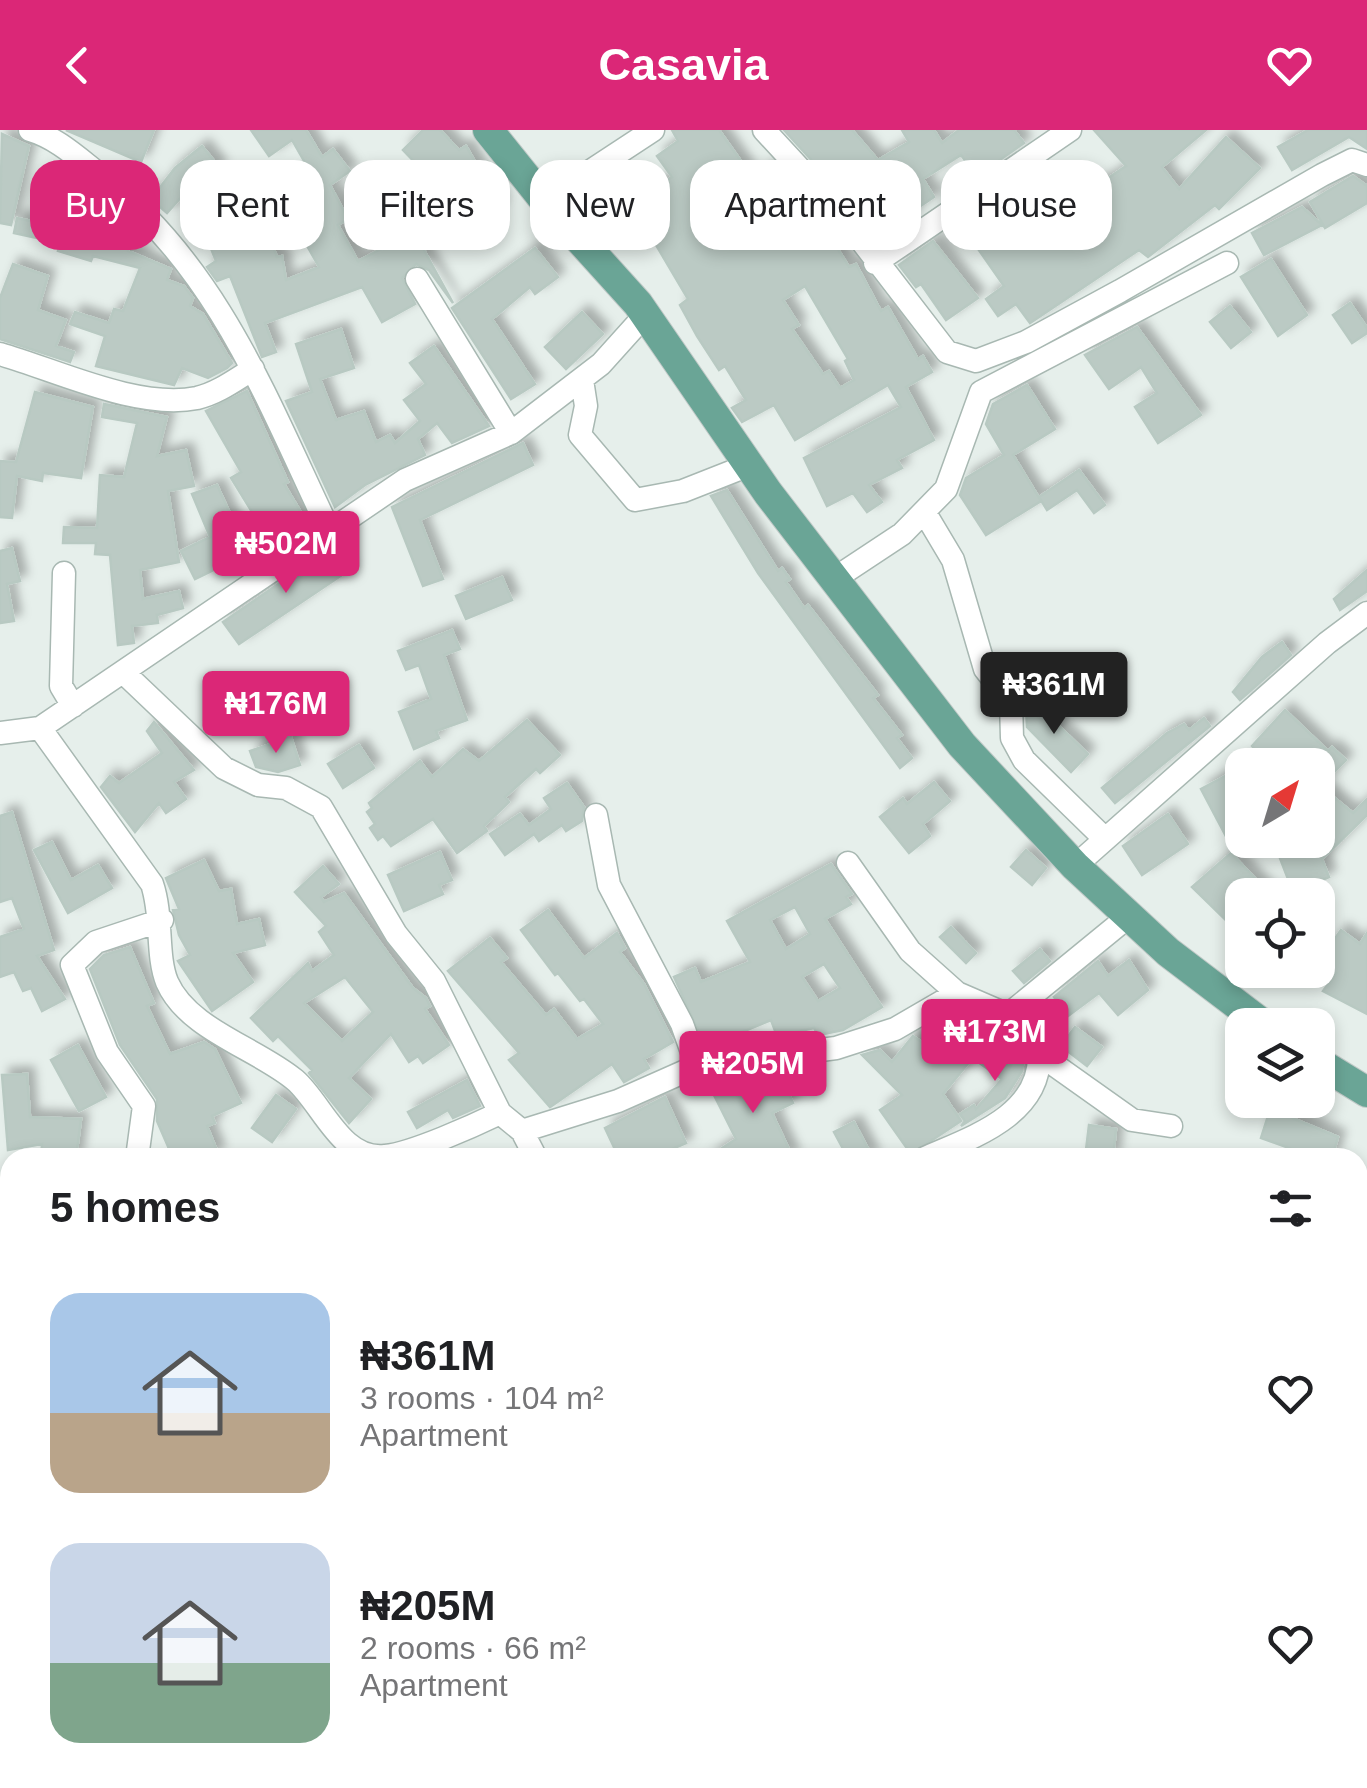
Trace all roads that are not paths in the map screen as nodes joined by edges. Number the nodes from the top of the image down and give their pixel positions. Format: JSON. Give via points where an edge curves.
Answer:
{"nodes":[{"id":1,"x":30,"y":130,"type":"edge"},
{"id":2,"x":488,"y":130,"type":"edge"},
{"id":3,"x":654,"y":130,"type":"edge"},
{"id":4,"x":764,"y":130,"type":"edge"},
{"id":5,"x":1070,"y":130,"type":"edge"},
{"id":6,"x":1045,"y":137,"type":"edge"},
{"id":7,"x":608,"y":160,"type":"edge"},
{"id":8,"x":1367,"y":165,"type":"edge"},
{"id":9,"x":530,"y":182,"type":"edge"},
{"id":10,"x":589,"y":250,"type":"edge"},
{"id":11,"x":875,"y":263,"type":"junction"},
{"id":12,"x":1226,"y":263,"type":"dead end"},
{"id":13,"x":417,"y":279,"type":"dead end"},
{"id":14,"x":646,"y":314,"type":"junction"},
{"id":15,"x":0,"y":354,"type":"edge"},
{"id":16,"x":253,"y":369,"type":"junction"},
{"id":17,"x":582,"y":380,"type":"junction"},
{"id":18,"x":511,"y":433,"type":"junction"},
{"id":19,"x":749,"y":465,"type":"junction"},
{"id":20,"x":925,"y":513,"type":"junction"},
{"id":21,"x":330,"y":530,"type":"junction"},
{"id":22,"x":64,"y":573,"type":"dead end"},
{"id":23,"x":834,"y":579,"type":"junction"},
{"id":24,"x":1367,"y":614,"type":"edge"},
{"id":25,"x":123,"y":672,"type":"junction"},
{"id":26,"x":73,"y":706,"type":"junction"},
{"id":27,"x":40,"y":728,"type":"junction"},
{"id":28,"x":0,"y":733,"type":"edge"},
{"id":29,"x":596,"y":815,"type":"dead end"},
{"id":30,"x":1104,"y":838,"type":"junction"},
{"id":31,"x":848,"y":863,"type":"dead end"},
{"id":32,"x":1075,"y":866,"type":"junction"},
{"id":33,"x":1129,"y":916,"type":"junction"},
{"id":34,"x":162,"y":920,"type":"junction"},
{"id":35,"x":957,"y":994,"type":"junction"},
{"id":36,"x":1243,"y":1008,"type":"edge"},
{"id":37,"x":1008,"y":1016,"type":"junction"},
{"id":38,"x":1039,"y":1054,"type":"junction"},
{"id":39,"x":696,"y":1066,"type":"junction"},
{"id":40,"x":1335,"y":1072,"type":"edge"},
{"id":41,"x":1367,"y":1092,"type":"edge"},
{"id":42,"x":500,"y":1113,"type":"junction"},
{"id":43,"x":1170,"y":1126,"type":"dead end"},
{"id":44,"x":522,"y":1131,"type":"junction"},
{"id":45,"x":138,"y":1148,"type":"edge"},
{"id":46,"x":359,"y":1148,"type":"edge"},
{"id":47,"x":406,"y":1148,"type":"edge"},
{"id":48,"x":531,"y":1148,"type":"edge"},
{"id":49,"x":946,"y":1148,"type":"edge"}],
"edges":[{"from":1,"to":16,"type":"street","via":[[58,143],[155,220],[228,321]]},
{"from":2,"to":9,"type":"main road"},
{"from":3,"to":7,"type":"street"},
{"from":4,"to":11,"type":"street","via":[[837,209]]},
{"from":5,"to":6,"type":"street"},
{"from":6,"to":11,"type":"street"},
{"from":8,"to":11,"type":"street","via":[[1352,160],[1322,175],[1026,342],[976,362],[946,352]]},
{"from":10,"to":14,"type":"main road"},
{"from":12,"to":20,"type":"street","via":[[981,392],[946,488]]},
{"from":13,"to":18,"type":"street"},
{"from":14,"to":17,"type":"street"},
{"from":14,"to":19,"type":"main road"},
{"from":15,"to":16,"type":"street","via":[[72,381],[166,398],[195,398]]},
{"from":16,"to":21,"type":"street"},
{"from":17,"to":18,"type":"street"},
{"from":17,"to":19,"type":"street","via":[[580,435],[635,500],[682,491]]},
{"from":18,"to":21,"type":"street","via":[[405,480]]},
{"from":19,"to":23,"type":"main road"},
{"from":20,"to":23,"type":"street"},
{"from":20,"to":30,"type":"street","via":[[952,560],[985,669],[1011,702],[1012,738],[1024,760]]},
{"from":21,"to":25,"type":"street"},
{"from":22,"to":26,"type":"street","via":[[61,686]]},
{"from":23,"to":32,"type":"main road","via":[[962,746]]},
{"from":24,"to":30,"type":"street"},
{"from":25,"to":26,"type":"street"},
{"from":25,"to":42,"type":"street","via":[[224,768],[321,807],[396,934],[434,981]]},
{"from":26,"to":27,"type":"street"},
{"from":27,"to":28,"type":"street"},
{"from":27,"to":34,"type":"street","via":[[145,873]]},
{"from":29,"to":39,"type":"street","via":[[609,885],[682,1024]]},
{"from":30,"to":32,"type":"street"},
{"from":31,"to":35,"type":"street","via":[[910,950]]},
{"from":32,"to":33,"type":"main road"},
{"from":33,"to":36,"type":"main road"},
{"from":33,"to":37,"type":"street"},
{"from":34,"to":45,"type":"street","via":[[96,942],[72,965],[107,1052],[144,1106]]},
{"from":34,"to":46,"type":"street","via":[[164,969],[176,995],[296,1080],[349,1145]]},
{"from":35,"to":37,"type":"street"},
{"from":35,"to":39,"type":"street","via":[[895,1029],[836,1048]]},
{"from":37,"to":38,"type":"street"},
{"from":38,"to":43,"type":"street","via":[[1132,1120]]},
{"from":38,"to":49,"type":"street","via":[[1032,1083],[1007,1118]]},
{"from":39,"to":44,"type":"street","via":[[618,1101]]},
{"from":40,"to":41,"type":"main road"},
{"from":42,"to":44,"type":"street"},
{"from":42,"to":47,"type":"street"},
{"from":44,"to":48,"type":"street"}]}
